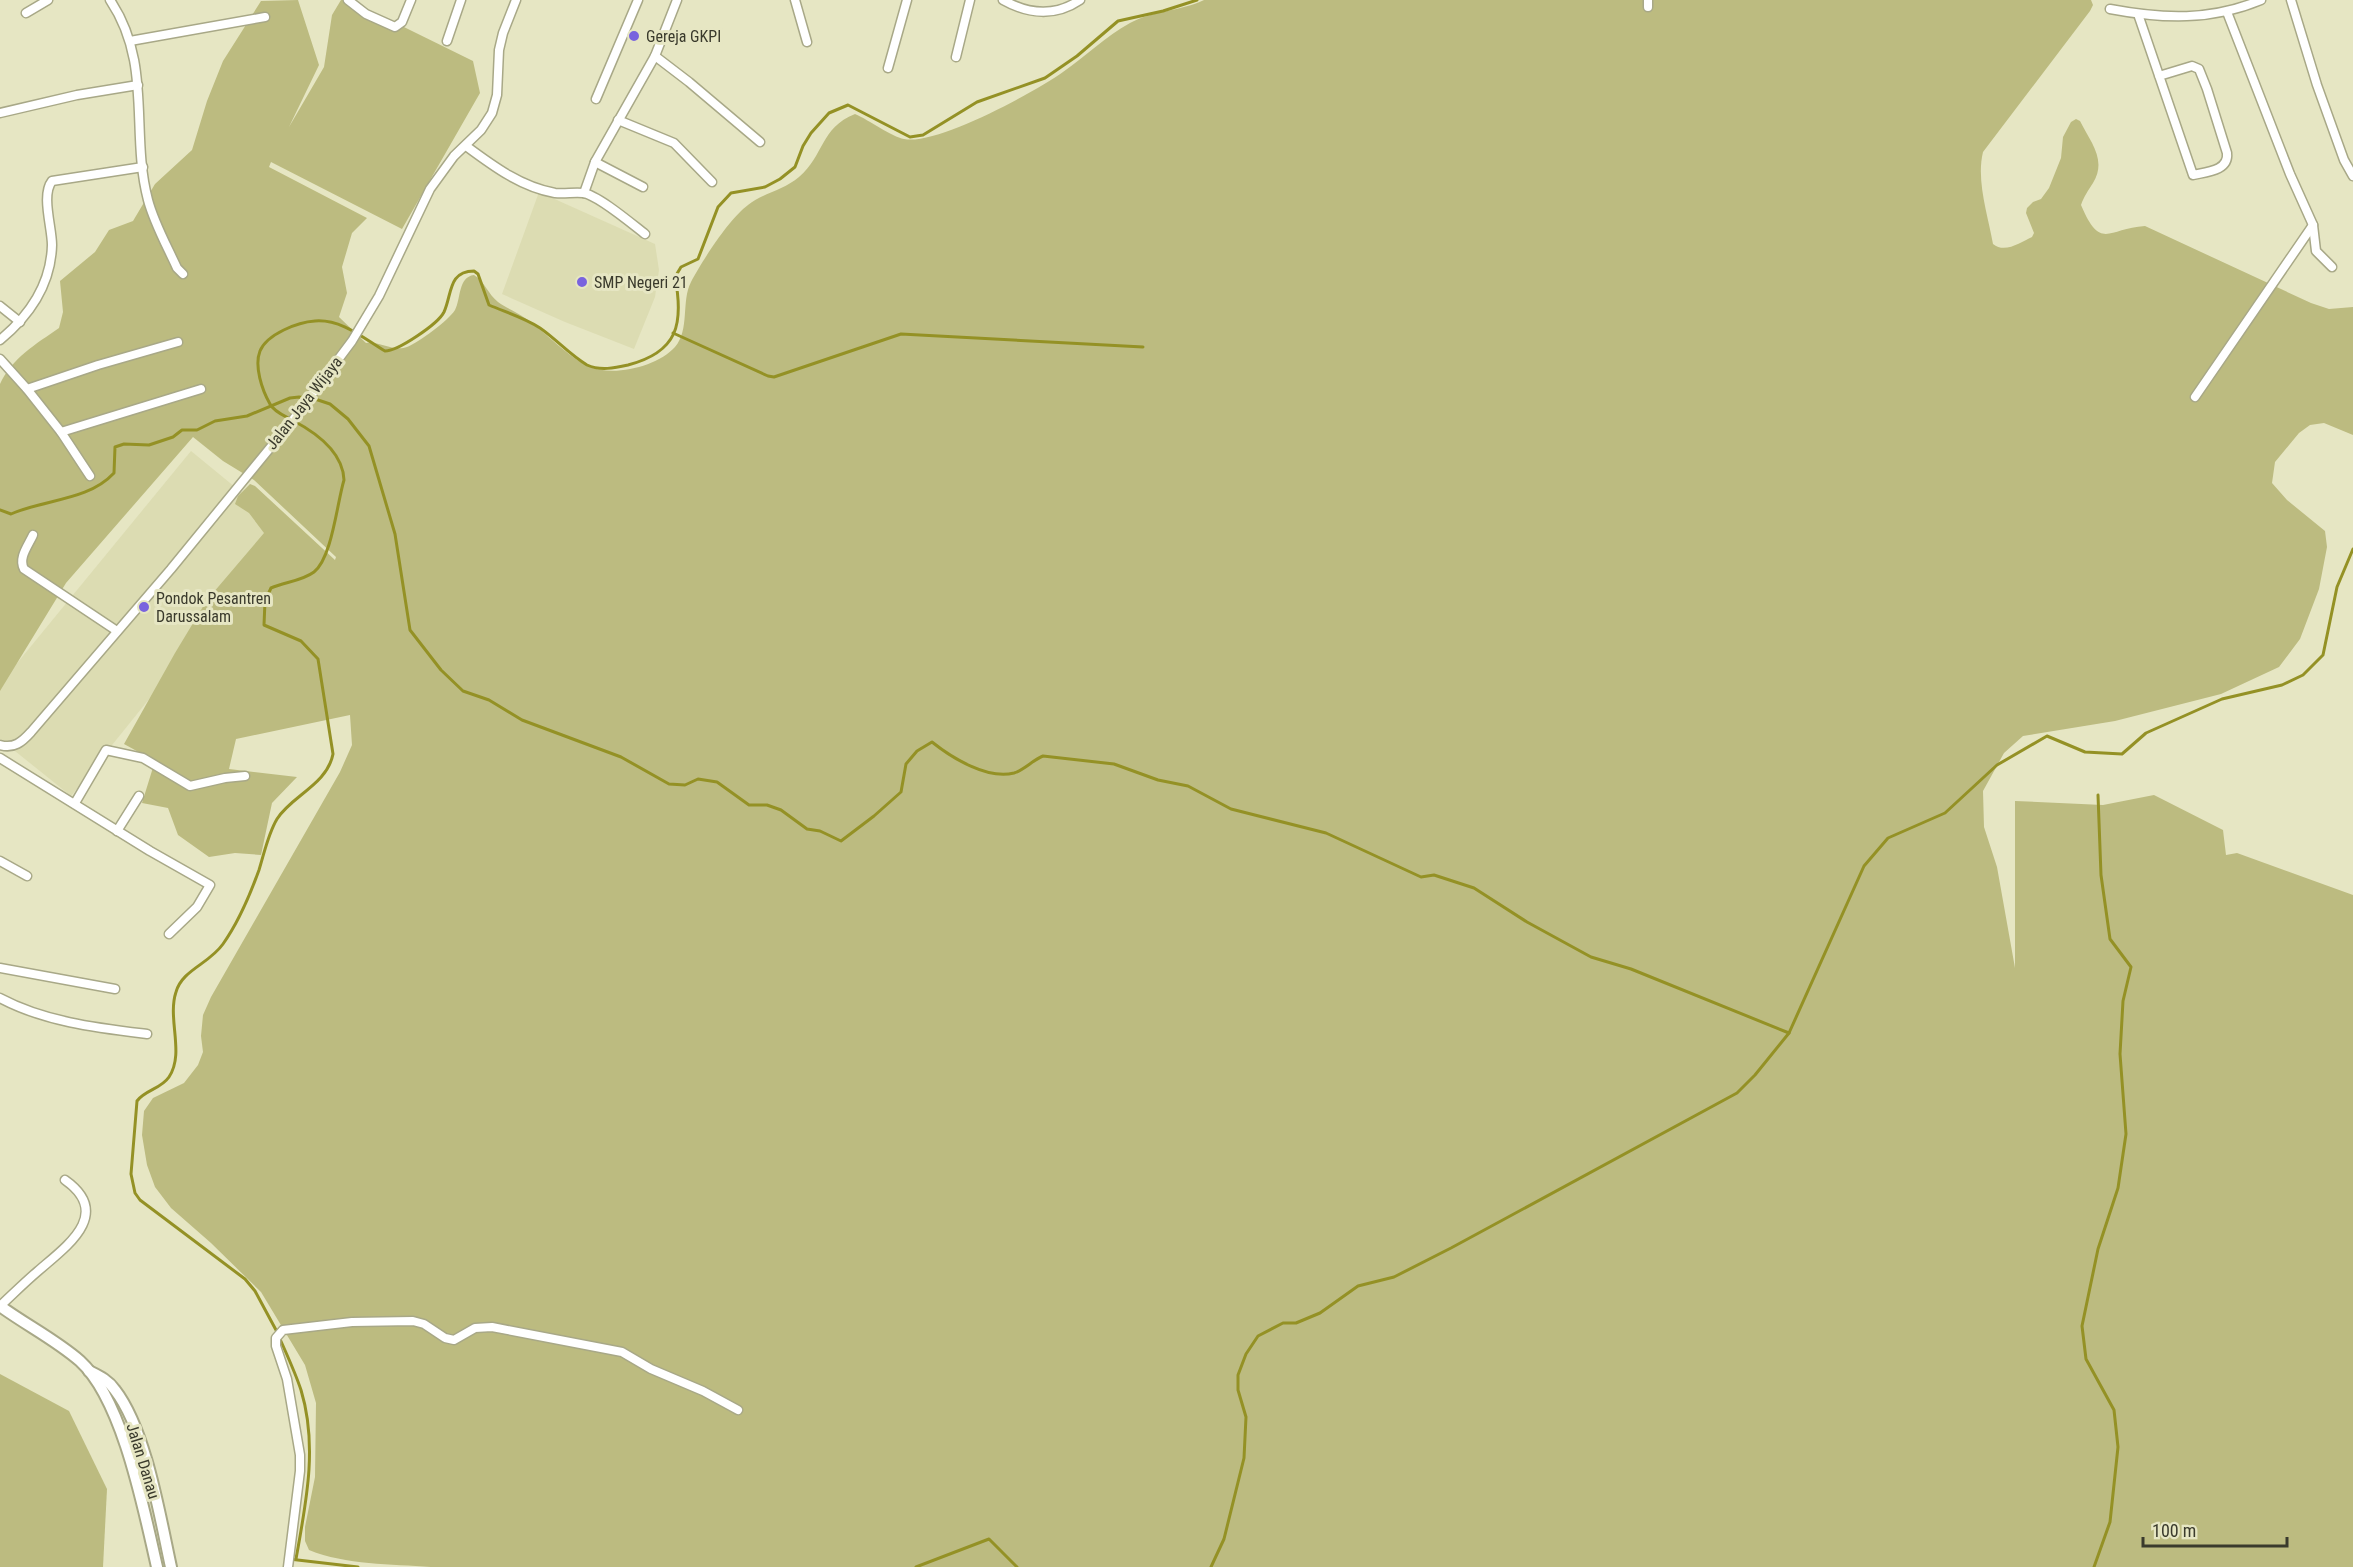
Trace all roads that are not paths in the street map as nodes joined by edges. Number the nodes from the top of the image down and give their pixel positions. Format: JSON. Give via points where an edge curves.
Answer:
{"nodes":[{"id":1,"x":48,"y":0,"type":"edge"},
{"id":2,"x":110,"y":0,"type":"edge"},
{"id":3,"x":348,"y":0,"type":"edge"},
{"id":4,"x":411,"y":0,"type":"edge"},
{"id":5,"x":461,"y":0,"type":"edge"},
{"id":6,"x":516,"y":0,"type":"edge"},
{"id":7,"x":639,"y":0,"type":"edge"},
{"id":8,"x":677,"y":0,"type":"edge"},
{"id":9,"x":795,"y":0,"type":"edge"},
{"id":10,"x":907,"y":0,"type":"edge"},
{"id":11,"x":970,"y":0,"type":"edge"},
{"id":12,"x":1003,"y":0,"type":"edge"},
{"id":13,"x":1080,"y":0,"type":"edge"},
{"id":14,"x":2261,"y":0,"type":"edge"},
{"id":15,"x":2291,"y":0,"type":"edge"},
{"id":16,"x":2110,"y":9,"type":"dead end"},
{"id":17,"x":2228,"y":12,"type":"junction"},
{"id":18,"x":26,"y":13,"type":"dead end"},
{"id":19,"x":2138,"y":14,"type":"junction"},
{"id":20,"x":266,"y":17,"type":"dead end"},
{"id":21,"x":130,"y":41,"type":"junction"},
{"id":22,"x":447,"y":41,"type":"dead end"},
{"id":23,"x":807,"y":42,"type":"dead end"},
{"id":24,"x":655,"y":56,"type":"junction"},
{"id":25,"x":957,"y":57,"type":"dead end"},
{"id":26,"x":888,"y":68,"type":"dead end"},
{"id":27,"x":2159,"y":76,"type":"junction"},
{"id":28,"x":138,"y":85,"type":"junction"},
{"id":29,"x":596,"y":99,"type":"dead end"},
{"id":30,"x":0,"y":113,"type":"edge"},
{"id":31,"x":618,"y":120,"type":"junction"},
{"id":32,"x":760,"y":142,"type":"dead end"},
{"id":33,"x":466,"y":146,"type":"junction"},
{"id":34,"x":595,"y":162,"type":"junction"},
{"id":35,"x":142,"y":167,"type":"junction"},
{"id":36,"x":2353,"y":176,"type":"edge"},
{"id":37,"x":712,"y":182,"type":"dead end"},
{"id":38,"x":643,"y":187,"type":"dead end"},
{"id":39,"x":584,"y":193,"type":"junction"},
{"id":40,"x":2313,"y":225,"type":"junction"},
{"id":41,"x":645,"y":234,"type":"dead end"},
{"id":42,"x":2332,"y":267,"type":"dead end"},
{"id":43,"x":183,"y":274,"type":"dead end"},
{"id":44,"x":0,"y":306,"type":"edge"},
{"id":45,"x":20,"y":322,"type":"junction"},
{"id":46,"x":0,"y":340,"type":"edge"},
{"id":47,"x":178,"y":342,"type":"dead end"},
{"id":48,"x":0,"y":359,"type":"edge"},
{"id":49,"x":201,"y":388,"type":"dead end"},
{"id":50,"x":27,"y":389,"type":"junction"},
{"id":51,"x":2194,"y":397,"type":"dead end"},
{"id":52,"x":61,"y":432,"type":"junction"},
{"id":53,"x":90,"y":476,"type":"dead end"},
{"id":54,"x":33,"y":535,"type":"dead end"},
{"id":55,"x":117,"y":631,"type":"junction"},
{"id":56,"x":0,"y":746,"type":"edge"},
{"id":57,"x":0,"y":758,"type":"edge"},
{"id":58,"x":245,"y":776,"type":"dead end"},
{"id":59,"x":139,"y":795,"type":"dead end"},
{"id":60,"x":75,"y":803,"type":"junction"},
{"id":61,"x":117,"y":831,"type":"junction"},
{"id":62,"x":0,"y":861,"type":"edge"},
{"id":63,"x":27,"y":876,"type":"dead end"},
{"id":64,"x":169,"y":934,"type":"dead end"},
{"id":65,"x":0,"y":968,"type":"edge"},
{"id":66,"x":115,"y":989,"type":"dead end"},
{"id":67,"x":0,"y":998,"type":"edge"},
{"id":68,"x":147,"y":1034,"type":"dead end"},
{"id":69,"x":65,"y":1179,"type":"dead end"},
{"id":70,"x":0,"y":1306,"type":"edge"},
{"id":71,"x":89,"y":1371,"type":"junction"},
{"id":72,"x":738,"y":1410,"type":"dead end"},
{"id":73,"x":289,"y":1562,"type":"edge"},
{"id":74,"x":157,"y":1567,"type":"edge"},
{"id":75,"x":171,"y":1567,"type":"edge"}],
"edges":[{"from":1,"to":18,"type":"street"},
{"from":2,"to":21,"type":"street"},
{"from":3,"to":4,"type":"street","via":[[366,14],[395,27],[402,22]]},
{"from":5,"to":22,"type":"street"},
{"from":6,"to":33,"type":"street","name":"Jalan Jaya Wijaya","via":[[499,50],[496,104]]},
{"from":7,"to":29,"type":"street"},
{"from":8,"to":24,"type":"street"},
{"from":9,"to":23,"type":"street"},
{"from":10,"to":26,"type":"street"},
{"from":11,"to":25,"type":"street"},
{"from":12,"to":13,"type":"street","via":[[1027,10],[1048,12],[1062,10]]},
{"from":14,"to":17,"type":"street"},
{"from":15,"to":36,"type":"street","via":[[2317,85]]},
{"from":16,"to":19,"type":"street"},
{"from":17,"to":19,"type":"street","via":[[2162,17]]},
{"from":17,"to":40,"type":"street"},
{"from":19,"to":27,"type":"street"},
{"from":20,"to":21,"type":"street"},
{"from":21,"to":28,"type":"street"},
{"from":24,"to":31,"type":"street"},
{"from":24,"to":32,"type":"street"},
{"from":27,"to":27,"type":"street","via":[[2193,175],[2223,166],[2227,153],[2199,69],[2192,66]]},
{"from":28,"to":30,"type":"street"},
{"from":28,"to":35,"type":"street"},
{"from":31,"to":34,"type":"street"},
{"from":31,"to":37,"type":"street","via":[[674,143]]},
{"from":33,"to":39,"type":"street","via":[[524,183],[557,193]]},
{"from":33,"to":55,"type":"street","name":"Jalan Jaya Wijaya","via":[[430,189],[379,296],[352,341],[312,396]]},
{"from":34,"to":38,"type":"street"},
{"from":34,"to":39,"type":"street"},
{"from":35,"to":43,"type":"street","via":[[148,202]]},
{"from":35,"to":45,"type":"street","via":[[56,179],[50,185],[47,195],[52,244],[48,275]]},
{"from":39,"to":41,"type":"street"},
{"from":40,"to":42,"type":"street","via":[[2316,251]]},
{"from":40,"to":51,"type":"street"},
{"from":44,"to":45,"type":"street"},
{"from":45,"to":46,"type":"street"},
{"from":47,"to":50,"type":"street"},
{"from":48,"to":50,"type":"street"},
{"from":49,"to":52,"type":"street"},
{"from":50,"to":52,"type":"street"},
{"from":52,"to":53,"type":"street"},
{"from":54,"to":55,"type":"street","via":[[22,557],[24,569]]},
{"from":55,"to":56,"type":"street","name":"Jalan Jaya Wijaya","via":[[22,742],[13,747]]},
{"from":57,"to":60,"type":"street"},
{"from":58,"to":60,"type":"street","via":[[190,786],[143,758],[106,750]]},
{"from":59,"to":61,"type":"street"},
{"from":60,"to":61,"type":"street"},
{"from":61,"to":64,"type":"street","via":[[210,885],[202,902]]},
{"from":62,"to":63,"type":"street"},
{"from":65,"to":66,"type":"street"},
{"from":67,"to":68,"type":"street","via":[[74,1023]]},
{"from":69,"to":70,"type":"street","via":[[83,1197],[86,1209],[82,1228],[63,1251]]},
{"from":70,"to":71,"type":"street","name":"Jalan Danau"},
{"from":71,"to":74,"type":"street","name":"Jalan Danau","via":[[117,1423],[142,1498]]},
{"from":71,"to":75,"type":"street","name":"Jalan Danau","via":[[103,1377],[115,1390],[137,1431]]},
{"from":72,"to":73,"type":"street","via":[[622,1352],[492,1327],[475,1328],[454,1340],[424,1324],[406,1320],[283,1330],[276,1338],[276,1346],[287,1379],[300,1455]]}]}
